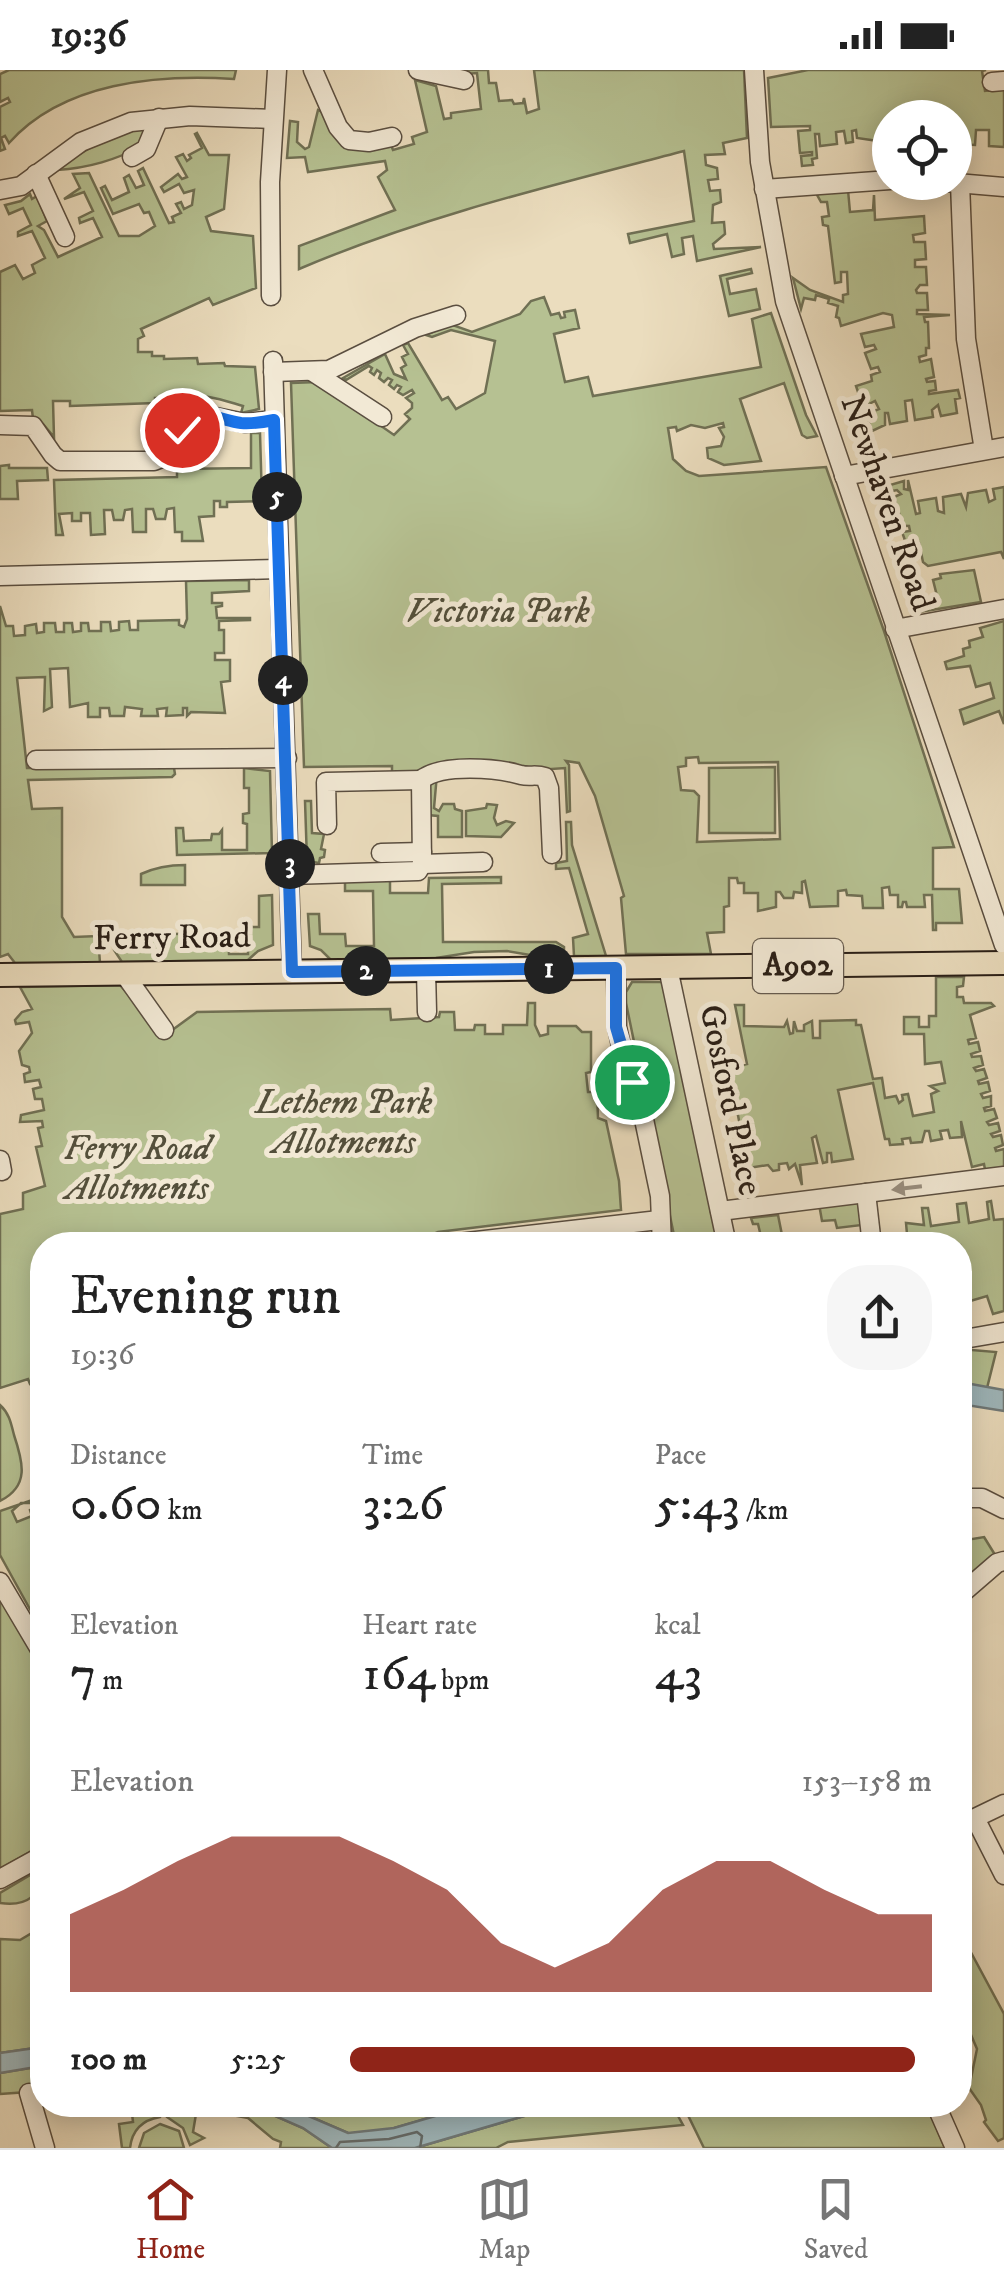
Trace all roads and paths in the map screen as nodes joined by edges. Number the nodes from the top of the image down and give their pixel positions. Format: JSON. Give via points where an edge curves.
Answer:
{"nodes":[{"id":1,"x":277,"y":70,"type":"edge"},
{"id":2,"x":313,"y":70,"type":"edge"},
{"id":3,"x":418,"y":70,"type":"edge"},
{"id":4,"x":754,"y":71,"type":"edge"},
{"id":5,"x":464,"y":80,"type":"dead end"},
{"id":6,"x":159,"y":118,"type":"junction"},
{"id":7,"x":273,"y":119,"type":"junction"},
{"id":8,"x":392,"y":137,"type":"dead end"},
{"id":9,"x":132,"y":157,"type":"dead end"},
{"id":10,"x":36,"y":174,"type":"junction"},
{"id":11,"x":872,"y":181,"type":"edge"},
{"id":12,"x":972,"y":184,"type":"edge"},
{"id":13,"x":1004,"y":187,"type":"edge"},
{"id":14,"x":764,"y":189,"type":"junction"},
{"id":15,"x":0,"y":190,"type":"edge"},
{"id":16,"x":954,"y":200,"type":"edge"},
{"id":17,"x":66,"y":237,"type":"dead end"},
{"id":18,"x":271,"y":286,"type":"dead end"},
{"id":19,"x":456,"y":315,"type":"dead end"},
{"id":20,"x":312,"y":371,"type":"junction"},
{"id":21,"x":274,"y":412,"type":"junction"},
{"id":22,"x":382,"y":416,"type":"dead end"},
{"id":23,"x":0,"y":424,"type":"edge"},
{"id":24,"x":1004,"y":447,"type":"edge"},
{"id":25,"x":984,"y":450,"type":"junction"},
{"id":26,"x":844,"y":476,"type":"junction"},
{"id":27,"x":280,"y":569,"type":"junction"},
{"id":28,"x":0,"y":576,"type":"edge"},
{"id":29,"x":1004,"y":609,"type":"edge"},
{"id":30,"x":895,"y":629,"type":"junction"},
{"id":31,"x":287,"y":758,"type":"junction"},
{"id":32,"x":36,"y":760,"type":"dead end"},
{"id":33,"x":421,"y":780,"type":"junction"},
{"id":34,"x":306,"y":782,"type":"dead end"},
{"id":35,"x":326,"y":782,"type":"junction"},
{"id":36,"x":327,"y":825,"type":"dead end"},
{"id":37,"x":381,"y":852,"type":"dead end"},
{"id":38,"x":552,"y":854,"type":"dead end"},
{"id":39,"x":422,"y":858,"type":"junction"},
{"id":40,"x":483,"y":862,"type":"dead end"},
{"id":41,"x":290,"y":875,"type":"junction"},
{"id":42,"x":1004,"y":946,"type":"edge"},
{"id":43,"x":1004,"y":964,"type":"edge"},
{"id":44,"x":619,"y":968,"type":"junction"},
{"id":45,"x":668,"y":968,"type":"junction"},
{"id":46,"x":426,"y":971,"type":"junction"},
{"id":47,"x":292,"y":972,"type":"junction"},
{"id":48,"x":125,"y":974,"type":"junction"},
{"id":49,"x":0,"y":975,"type":"edge"},
{"id":50,"x":427,"y":1012,"type":"dead end"},
{"id":51,"x":164,"y":1030,"type":"dead end"},
{"id":52,"x":630,"y":1079,"type":"junction"},
{"id":53,"x":601,"y":1080,"type":"dead end"},
{"id":54,"x":1004,"y":1176,"type":"edge"},
{"id":55,"x":866,"y":1192,"type":"junction"},
{"id":56,"x":720,"y":1211,"type":"junction"},
{"id":57,"x":658,"y":1220,"type":"junction"},
{"id":58,"x":567,"y":1232,"type":"edge"},
{"id":59,"x":660,"y":1232,"type":"edge"},
{"id":60,"x":724,"y":1232,"type":"edge"},
{"id":61,"x":871,"y":1232,"type":"edge"},
{"id":62,"x":1004,"y":1332,"type":"edge"},
{"id":63,"x":972,"y":1338,"type":"edge"},
{"id":64,"x":972,"y":1498,"type":"edge"},
{"id":65,"x":1004,"y":1509,"type":"edge"},
{"id":66,"x":1004,"y":1561,"type":"edge"},
{"id":67,"x":0,"y":1582,"type":"edge"},
{"id":68,"x":972,"y":1585,"type":"edge"},
{"id":69,"x":30,"y":1633,"type":"edge"},
{"id":70,"x":1004,"y":1804,"type":"edge"},
{"id":71,"x":30,"y":1863,"type":"edge"},
{"id":72,"x":1004,"y":1875,"type":"edge"},
{"id":73,"x":0,"y":1879,"type":"edge"},
{"id":74,"x":29,"y":2092,"type":"dead end"},
{"id":75,"x":30,"y":2096,"type":"edge"},
{"id":76,"x":36,"y":2117,"type":"edge"},
{"id":77,"x":941,"y":2117,"type":"edge"},
{"id":78,"x":45,"y":2148,"type":"edge"},
{"id":79,"x":955,"y":2148,"type":"edge"}],
"edges":[{"from":1,"to":7,"type":"street"},
{"from":2,"to":8,"type":"street","via":[[349,140]]},
{"from":3,"to":5,"type":"street"},
{"from":4,"to":14,"type":"street","name":"Newhaven Road"},
{"from":6,"to":7,"type":"street"},
{"from":6,"to":9,"type":"street","via":[[146,149]]},
{"from":6,"to":10,"type":"street","via":[[96,134]]},
{"from":7,"to":18,"type":"street"},
{"from":10,"to":15,"type":"street"},
{"from":10,"to":17,"type":"street"},
{"from":11,"to":14,"type":"street"},
{"from":12,"to":13,"type":"street"},
{"from":14,"to":26,"type":"street","name":"Newhaven Road","via":[[785,301]]},
{"from":16,"to":25,"type":"street"},
{"from":19,"to":20,"type":"street","via":[[332,369]]},
{"from":20,"to":21,"type":"street","via":[[273,369]]},
{"from":20,"to":22,"type":"street"},
{"from":21,"to":23,"type":"street","via":[[245,423],[200,415],[161,459],[70,462],[52,455],[33,426]]},
{"from":21,"to":27,"type":"street"},
{"from":24,"to":25,"type":"street"},
{"from":25,"to":26,"type":"street"},
{"from":26,"to":30,"type":"street","name":"Newhaven Road"},
{"from":27,"to":28,"type":"street"},
{"from":27,"to":31,"type":"street"},
{"from":29,"to":30,"type":"street"},
{"from":30,"to":42,"type":"street","name":"Newhaven Road"},
{"from":31,"to":32,"type":"street"},
{"from":31,"to":41,"type":"street"},
{"from":33,"to":35,"type":"street"},
{"from":33,"to":38,"type":"street","via":[[440,770],[509,770],[544,778]]},
{"from":33,"to":39,"type":"street"},
{"from":34,"to":35,"type":"street"},
{"from":35,"to":36,"type":"street"},
{"from":37,"to":39,"type":"street"},
{"from":39,"to":40,"type":"street"},
{"from":39,"to":41,"type":"street","via":[[410,874]]},
{"from":41,"to":47,"type":"street"},
{"from":43,"to":45,"type":"main road","name":"Ferry Road","number":"A902"},
{"from":44,"to":45,"type":"main road","name":"Ferry Road","number":"A902"},
{"from":44,"to":46,"type":"main road","name":"Ferry Road","number":"A902"},
{"from":44,"to":52,"type":"street","via":[[616,1027]]},
{"from":45,"to":56,"type":"street","name":"Gosford Place"},
{"from":46,"to":47,"type":"main road","name":"Ferry Road","number":"A902"},
{"from":46,"to":50,"type":"street"},
{"from":47,"to":48,"type":"main road","name":"Ferry Road","number":"A902"},
{"from":48,"to":49,"type":"main road","name":"Ferry Road","number":"A902"},
{"from":48,"to":51,"type":"street"},
{"from":52,"to":53,"type":"street"},
{"from":52,"to":57,"type":"street","via":[[658,1190]]},
{"from":54,"to":55,"type":"street","one_way":true},
{"from":55,"to":56,"type":"street"},
{"from":55,"to":61,"type":"street"},
{"from":56,"to":60,"type":"street","name":"Gosford Place"},
{"from":57,"to":58,"type":"street"},
{"from":57,"to":59,"type":"street"},
{"from":62,"to":63,"type":"street"},
{"from":64,"to":65,"type":"street"},
{"from":66,"to":68,"type":"street"},
{"from":67,"to":69,"type":"street"},
{"from":70,"to":72,"type":"street","via":[[975,1818]]},
{"from":71,"to":73,"type":"street"},
{"from":74,"to":75,"type":"street"},
{"from":76,"to":78,"type":"street"},
{"from":77,"to":79,"type":"street"}]}
